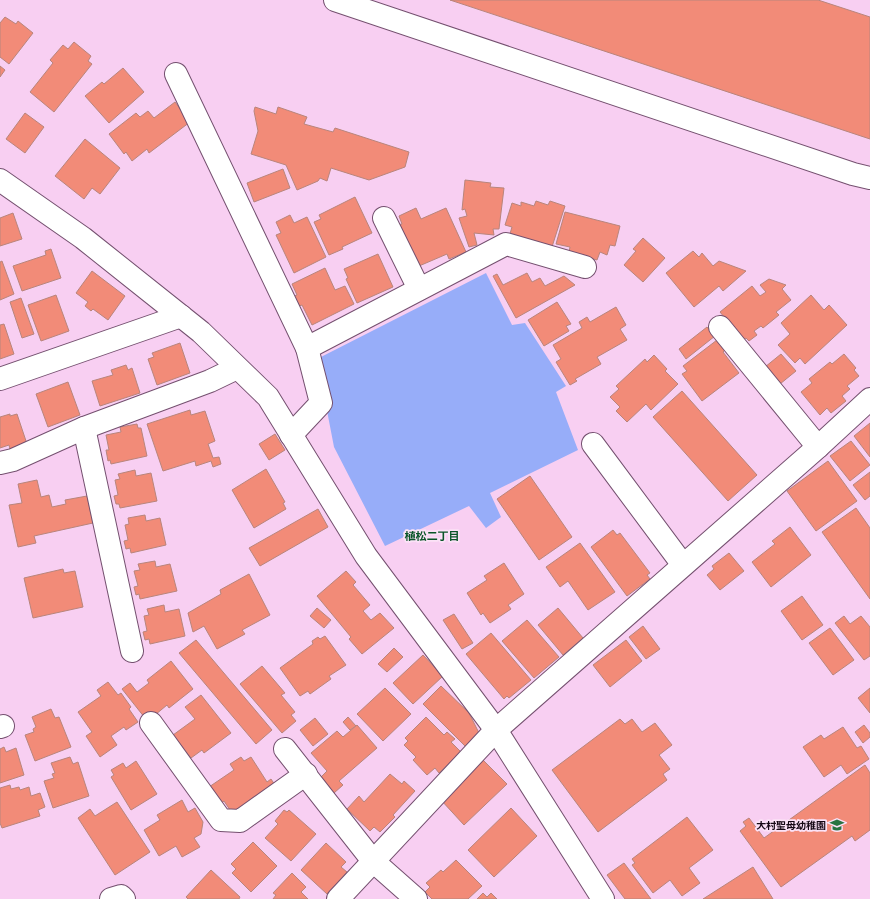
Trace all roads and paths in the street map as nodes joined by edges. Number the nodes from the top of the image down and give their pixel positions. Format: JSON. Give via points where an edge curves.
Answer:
{"nodes":[{"id":1,"x":335,"y":0,"type":"edge"},
{"id":2,"x":176,"y":74,"type":"dead end"},
{"id":3,"x":870,"y":178,"type":"edge"},
{"id":4,"x":0,"y":180,"type":"edge"},
{"id":5,"x":384,"y":218,"type":"dead end"},
{"id":6,"x":585,"y":267,"type":"dead end"},
{"id":7,"x":419,"y":289,"type":"junction"},
{"id":8,"x":181,"y":316,"type":"junction"},
{"id":9,"x":720,"y":327,"type":"dead end"},
{"id":10,"x":307,"y":348,"type":"junction"},
{"id":11,"x":237,"y":368,"type":"junction"},
{"id":12,"x":0,"y":379,"type":"edge"},
{"id":13,"x":870,"y":399,"type":"edge"},
{"id":14,"x":84,"y":428,"type":"junction"},
{"id":15,"x":292,"y":435,"type":"junction"},
{"id":16,"x":592,"y":444,"type":"dead end"},
{"id":17,"x":818,"y":447,"type":"junction"},
{"id":18,"x":0,"y":463,"type":"edge"},
{"id":19,"x":683,"y":565,"type":"junction"},
{"id":20,"x":132,"y":651,"type":"dead end"},
{"id":21,"x":151,"y":723,"type":"dead end"},
{"id":22,"x":496,"y":730,"type":"junction"},
{"id":23,"x":285,"y":749,"type":"dead end"},
{"id":24,"x":306,"y":774,"type":"junction"},
{"id":25,"x":374,"y":861,"type":"junction"},
{"id":26,"x":111,"y":899,"type":"edge"},
{"id":27,"x":124,"y":899,"type":"edge"},
{"id":28,"x":338,"y":899,"type":"edge"},
{"id":29,"x":416,"y":899,"type":"edge"},
{"id":30,"x":603,"y":899,"type":"edge"}],
"edges":[{"from":1,"to":3,"type":"street"},
{"from":2,"to":10,"type":"street"},
{"from":4,"to":8,"type":"street","via":[[84,238]]},
{"from":5,"to":7,"type":"street"},
{"from":6,"to":7,"type":"street","via":[[506,244]]},
{"from":7,"to":10,"type":"street"},
{"from":8,"to":11,"type":"street"},
{"from":8,"to":12,"type":"street"},
{"from":9,"to":17,"type":"street"},
{"from":10,"to":15,"type":"street","via":[[321,403]]},
{"from":11,"to":14,"type":"street","via":[[210,381]]},
{"from":11,"to":15,"type":"street","via":[[268,397]]},
{"from":13,"to":17,"type":"street"},
{"from":14,"to":18,"type":"street","via":[[13,460]]},
{"from":14,"to":20,"type":"street"},
{"from":15,"to":22,"type":"street","via":[[366,556]]},
{"from":16,"to":19,"type":"street"},
{"from":17,"to":19,"type":"street"},
{"from":19,"to":22,"type":"street"},
{"from":21,"to":24,"type":"street","via":[[221,820],[240,821]]},
{"from":22,"to":25,"type":"street"},
{"from":22,"to":30,"type":"street"},
{"from":23,"to":24,"type":"street"},
{"from":24,"to":25,"type":"street"},
{"from":25,"to":28,"type":"street"},
{"from":25,"to":29,"type":"street"},
{"from":26,"to":27,"type":"street","via":[[121,896]]}]}
